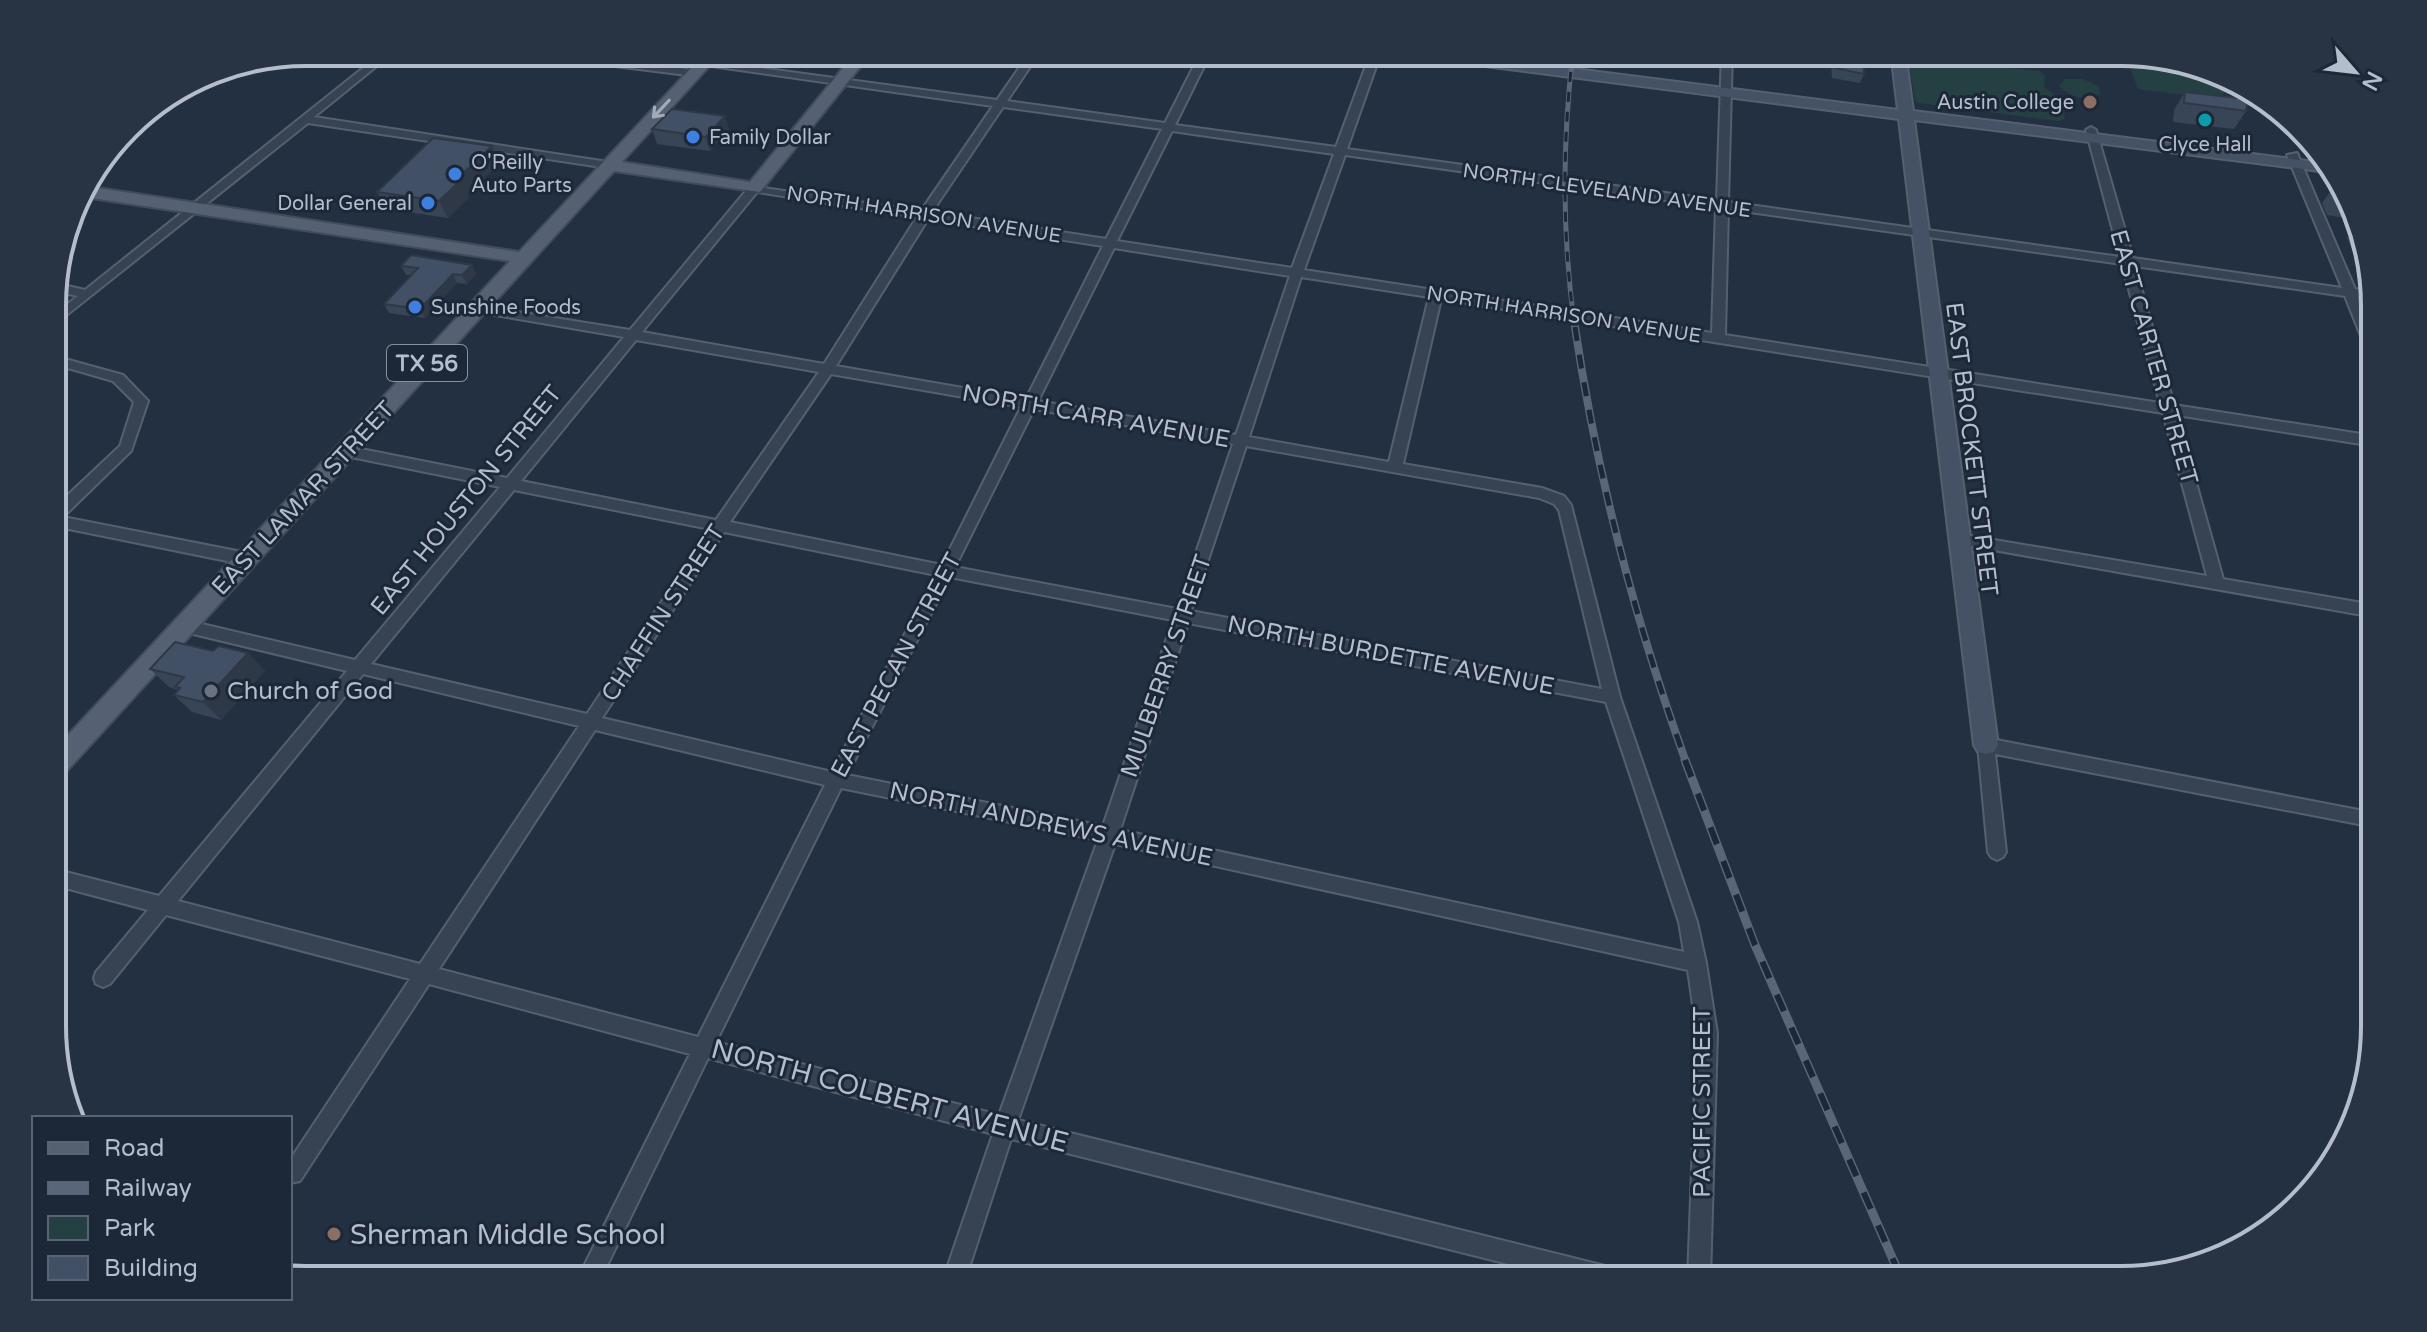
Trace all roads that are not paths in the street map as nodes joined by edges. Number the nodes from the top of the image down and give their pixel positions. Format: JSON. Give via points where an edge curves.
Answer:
{"nodes":[{"id":1,"x":1371,"y":66,"type":"edge"},
{"id":2,"x":1534,"y":66,"type":"edge"},
{"id":3,"x":1571,"y":66,"type":"edge"},
{"id":4,"x":1726,"y":66,"type":"edge"},
{"id":5,"x":1900,"y":66,"type":"edge"},
{"id":6,"x":370,"y":67,"type":"edge"},
{"id":7,"x":700,"y":67,"type":"edge"},
{"id":8,"x":735,"y":67,"type":"edge"},
{"id":9,"x":852,"y":67,"type":"edge"},
{"id":10,"x":1025,"y":67,"type":"edge"},
{"id":11,"x":1198,"y":67,"type":"edge"},
{"id":12,"x":839,"y":83,"type":"junction"},
{"id":13,"x":1725,"y":88,"type":"junction"},
{"id":14,"x":999,"y":106,"type":"junction"},
{"id":15,"x":1905,"y":110,"type":"junction"},
{"id":16,"x":304,"y":119,"type":"junction"},
{"id":17,"x":1166,"y":129,"type":"junction"},
{"id":18,"x":2092,"y":134,"type":"junction"},
{"id":19,"x":1341,"y":153,"type":"junction"},
{"id":20,"x":2295,"y":160,"type":"junction"},
{"id":21,"x":2310,"y":160,"type":"edge"},
{"id":22,"x":2314,"y":164,"type":"edge"},
{"id":23,"x":608,"y":165,"type":"junction"},
{"id":24,"x":648,"y":172,"type":"junction"},
{"id":25,"x":754,"y":188,"type":"junction"},
{"id":26,"x":95,"y":193,"type":"edge"},
{"id":27,"x":581,"y":194,"type":"junction"},
{"id":28,"x":1720,"y":206,"type":"junction"},
{"id":29,"x":194,"y":208,"type":"junction"},
{"id":30,"x":924,"y":215,"type":"junction"},
{"id":31,"x":1920,"y":234,"type":"junction"},
{"id":32,"x":1109,"y":243,"type":"junction"},
{"id":33,"x":523,"y":258,"type":"junction"},
{"id":34,"x":2127,"y":262,"type":"junction"},
{"id":35,"x":1297,"y":272,"type":"junction"},
{"id":36,"x":67,"y":290,"type":"edge"},
{"id":37,"x":1436,"y":293,"type":"junction"},
{"id":38,"x":2348,"y":293,"type":"junction"},
{"id":39,"x":88,"y":294,"type":"junction"},
{"id":40,"x":2360,"y":294,"type":"edge"},
{"id":41,"x":478,"y":308,"type":"junction"},
{"id":42,"x":67,"y":311,"type":"edge"},
{"id":43,"x":2361,"y":322,"type":"edge"},
{"id":44,"x":632,"y":335,"type":"junction"},
{"id":45,"x":1718,"y":339,"type":"junction"},
{"id":46,"x":67,"y":364,"type":"edge"},
{"id":47,"x":827,"y":370,"type":"junction"},
{"id":48,"x":1940,"y":374,"type":"junction"},
{"id":49,"x":1029,"y":404,"type":"junction"},
{"id":50,"x":2169,"y":410,"type":"junction"},
{"id":51,"x":2361,"y":439,"type":"edge"},
{"id":52,"x":1242,"y":441,"type":"junction"},
{"id":53,"x":346,"y":451,"type":"junction"},
{"id":54,"x":1395,"y":467,"type":"junction"},
{"id":55,"x":512,"y":483,"type":"junction"},
{"id":56,"x":1559,"y":500,"type":"joint"},
{"id":57,"x":67,"y":506,"type":"edge"},
{"id":58,"x":67,"y":522,"type":"edge"},
{"id":59,"x":721,"y":524,"type":"junction"},
{"id":60,"x":1959,"y":539,"type":"junction"},
{"id":61,"x":247,"y":559,"type":"junction"},
{"id":62,"x":946,"y":571,"type":"junction"},
{"id":63,"x":2217,"y":584,"type":"junction"},
{"id":64,"x":2361,"y":609,"type":"edge"},
{"id":65,"x":1183,"y":614,"type":"junction"},
{"id":66,"x":185,"y":626,"type":"junction"},
{"id":67,"x":360,"y":666,"type":"junction"},
{"id":68,"x":1612,"y":697,"type":"junction"},
{"id":69,"x":592,"y":720,"type":"junction"},
{"id":70,"x":1986,"y":745,"type":"junction"},
{"id":71,"x":66,"y":754,"type":"edge"},
{"id":72,"x":836,"y":780,"type":"junction"},
{"id":73,"x":2361,"y":817,"type":"edge"},
{"id":74,"x":1109,"y":835,"type":"junction"},
{"id":75,"x":1997,"y":852,"type":"dead end"},
{"id":76,"x":66,"y":880,"type":"edge"},
{"id":77,"x":163,"y":906,"type":"junction"},
{"id":78,"x":1697,"y":963,"type":"junction"},
{"id":79,"x":427,"y":973,"type":"junction"},
{"id":80,"x":103,"y":978,"type":"dead end"},
{"id":81,"x":706,"y":1046,"type":"junction"},
{"id":82,"x":1005,"y":1127,"type":"junction"},
{"id":83,"x":293,"y":1174,"type":"dead end"},
{"id":84,"x":1558,"y":1265,"type":"edge"},
{"id":85,"x":1699,"y":1265,"type":"edge"},
{"id":86,"x":595,"y":1266,"type":"edge"},
{"id":87,"x":959,"y":1266,"type":"edge"}],
"edges":[{"from":1,"to":19,"type":"street","name":"MULBERRY STREET"},
{"from":2,"to":13,"type":"main road"},
{"from":3,"to":13,"type":"main road"},
{"from":4,"to":13,"type":"street"},
{"from":5,"to":15,"type":"main road","name":"EAST BROCKETT STREET"},
{"from":6,"to":16,"type":"street"},
{"from":7,"to":23,"type":"main road","name":"EAST LAMAR STREET","number":"TX 56","one_way":true},
{"from":8,"to":12,"type":"street","name":"NORTH CLEVELAND AVENUE"},
{"from":9,"to":12,"type":"main road","name":"EAST HOUSTON STREET"},
{"from":10,"to":14,"type":"street","name":"CHAFFIN STREET"},
{"from":11,"to":17,"type":"street","name":"EAST PECAN STREET"},
{"from":12,"to":14,"type":"street","name":"NORTH CLEVELAND AVENUE"},
{"from":12,"to":25,"type":"main road","name":"EAST HOUSTON STREET"},
{"from":13,"to":15,"type":"main road"},
{"from":13,"to":28,"type":"street"},
{"from":14,"to":17,"type":"street","name":"NORTH CLEVELAND AVENUE"},
{"from":14,"to":30,"type":"street","name":"CHAFFIN STREET"},
{"from":15,"to":18,"type":"main road"},
{"from":15,"to":31,"type":"main road","name":"EAST BROCKETT STREET"},
{"from":16,"to":23,"type":"street"},
{"from":16,"to":29,"type":"street"},
{"from":17,"to":19,"type":"street","name":"NORTH CLEVELAND AVENUE"},
{"from":17,"to":32,"type":"street","name":"EAST PECAN STREET"},
{"from":18,"to":20,"type":"main road"},
{"from":18,"to":34,"type":"street","name":"EAST CARTER STREET"},
{"from":19,"to":28,"type":"street","name":"NORTH CLEVELAND AVENUE"},
{"from":19,"to":35,"type":"street","name":"MULBERRY STREET"},
{"from":20,"to":21,"type":"main road"},
{"from":20,"to":22,"type":"main road"},
{"from":20,"to":38,"type":"street"},
{"from":23,"to":24,"type":"main road"},
{"from":23,"to":27,"type":"main road","name":"EAST LAMAR STREET","number":"TX 56"},
{"from":24,"to":25,"type":"main road"},
{"from":24,"to":27,"type":"main road","via":[[615,176]]},
{"from":25,"to":30,"type":"street","name":"NORTH HARRISON AVENUE"},
{"from":25,"to":44,"type":"street","name":"EAST HOUSTON STREET"},
{"from":26,"to":29,"type":"main road"},
{"from":27,"to":33,"type":"main road","name":"EAST LAMAR STREET","number":"TX 56"},
{"from":28,"to":31,"type":"street","name":"NORTH CLEVELAND AVENUE"},
{"from":28,"to":45,"type":"street"},
{"from":29,"to":33,"type":"main road"},
{"from":29,"to":39,"type":"street"},
{"from":30,"to":32,"type":"street","name":"NORTH HARRISON AVENUE"},
{"from":30,"to":47,"type":"street","name":"CHAFFIN STREET"},
{"from":31,"to":34,"type":"street","name":"NORTH CLEVELAND AVENUE"},
{"from":31,"to":48,"type":"main road","name":"EAST BROCKETT STREET"},
{"from":32,"to":35,"type":"street","name":"NORTH HARRISON AVENUE"},
{"from":32,"to":49,"type":"street","name":"EAST PECAN STREET"},
{"from":33,"to":41,"type":"main road","name":"EAST LAMAR STREET","number":"TX 56"},
{"from":34,"to":38,"type":"street","name":"NORTH CLEVELAND AVENUE"},
{"from":34,"to":50,"type":"street","name":"EAST CARTER STREET"},
{"from":35,"to":37,"type":"street","name":"NORTH HARRISON AVENUE"},
{"from":35,"to":52,"type":"street","name":"MULBERRY STREET"},
{"from":36,"to":39,"type":"street"},
{"from":37,"to":45,"type":"street","name":"NORTH HARRISON AVENUE"},
{"from":37,"to":54,"type":"street"},
{"from":38,"to":40,"type":"street","name":"NORTH CLEVELAND AVENUE"},
{"from":38,"to":43,"type":"street"},
{"from":39,"to":42,"type":"street"},
{"from":41,"to":44,"type":"street","name":"NORTH CARR AVENUE"},
{"from":41,"to":53,"type":"main road","name":"EAST LAMAR STREET","number":"TX 56"},
{"from":44,"to":47,"type":"street","name":"NORTH CARR AVENUE"},
{"from":44,"to":55,"type":"street","name":"EAST HOUSTON STREET"},
{"from":45,"to":48,"type":"street","name":"NORTH HARRISON AVENUE"},
{"from":46,"to":57,"type":"street","via":[[118,378],[141,401],[126,448]]},
{"from":47,"to":49,"type":"street","name":"NORTH CARR AVENUE"},
{"from":47,"to":59,"type":"street","name":"CHAFFIN STREET"},
{"from":48,"to":50,"type":"street","name":"NORTH HARRISON AVENUE"},
{"from":48,"to":60,"type":"main road","name":"EAST BROCKETT STREET"},
{"from":49,"to":52,"type":"street","name":"NORTH CARR AVENUE"},
{"from":49,"to":62,"type":"street","name":"EAST PECAN STREET"},
{"from":50,"to":51,"type":"street","name":"NORTH HARRISON AVENUE"},
{"from":50,"to":63,"type":"street","name":"EAST CARTER STREET"},
{"from":52,"to":54,"type":"street","name":"NORTH CARR AVENUE"},
{"from":52,"to":65,"type":"street","name":"MULBERRY STREET"},
{"from":53,"to":55,"type":"street","name":"NORTH BURDETTE AVENUE"},
{"from":53,"to":61,"type":"main road","name":"EAST LAMAR STREET","number":"TX 56"},
{"from":54,"to":56,"type":"street","name":"NORTH CARR AVENUE"},
{"from":55,"to":59,"type":"street","name":"NORTH BURDETTE AVENUE"},
{"from":55,"to":67,"type":"street","name":"EAST HOUSTON STREET"},
{"from":56,"to":68,"type":"street","name":"PACIFIC STREET","via":[[1566,509]]},
{"from":58,"to":61,"type":"street"},
{"from":59,"to":62,"type":"street","name":"NORTH BURDETTE AVENUE"},
{"from":59,"to":69,"type":"street","name":"CHAFFIN STREET"},
{"from":60,"to":63,"type":"street"},
{"from":60,"to":70,"type":"main road","name":"EAST BROCKETT STREET"},
{"from":61,"to":66,"type":"main road","name":"EAST LAMAR STREET","number":"TX 56"},
{"from":62,"to":65,"type":"street","name":"NORTH BURDETTE AVENUE"},
{"from":62,"to":72,"type":"street","name":"EAST PECAN STREET"},
{"from":63,"to":64,"type":"street"},
{"from":65,"to":68,"type":"street","name":"NORTH BURDETTE AVENUE"},
{"from":65,"to":74,"type":"street","name":"MULBERRY STREET"},
{"from":66,"to":67,"type":"street","name":"NORTH ANDREWS AVENUE"},
{"from":66,"to":71,"type":"main road","name":"EAST LAMAR STREET","number":"TX 56"},
{"from":67,"to":69,"type":"street","name":"NORTH ANDREWS AVENUE"},
{"from":67,"to":77,"type":"street","name":"EAST HOUSTON STREET"},
{"from":68,"to":78,"type":"street","name":"PACIFIC STREET"},
{"from":69,"to":72,"type":"street","name":"NORTH ANDREWS AVENUE"},
{"from":69,"to":79,"type":"street","name":"CHAFFIN STREET"},
{"from":70,"to":73,"type":"street"},
{"from":70,"to":75,"type":"street","name":"EAST BROCKETT STREET"},
{"from":72,"to":74,"type":"street","name":"NORTH ANDREWS AVENUE"},
{"from":72,"to":81,"type":"street","name":"EAST PECAN STREET"},
{"from":74,"to":78,"type":"street","name":"NORTH ANDREWS AVENUE"},
{"from":74,"to":82,"type":"street","name":"MULBERRY STREET"},
{"from":76,"to":77,"type":"street","name":"NORTH COLBERT AVENUE"},
{"from":77,"to":79,"type":"street","name":"NORTH COLBERT AVENUE"},
{"from":77,"to":80,"type":"street","name":"EAST HOUSTON STREET"},
{"from":78,"to":85,"type":"street","name":"PACIFIC STREET","via":[[1707,1033]]},
{"from":79,"to":81,"type":"street","name":"NORTH COLBERT AVENUE"},
{"from":79,"to":83,"type":"street","name":"CHAFFIN STREET"},
{"from":81,"to":82,"type":"street","name":"NORTH COLBERT AVENUE"},
{"from":81,"to":86,"type":"street","name":"EAST PECAN STREET"},
{"from":82,"to":84,"type":"street","name":"NORTH COLBERT AVENUE"},
{"from":82,"to":87,"type":"street","name":"MULBERRY STREET"}]}
